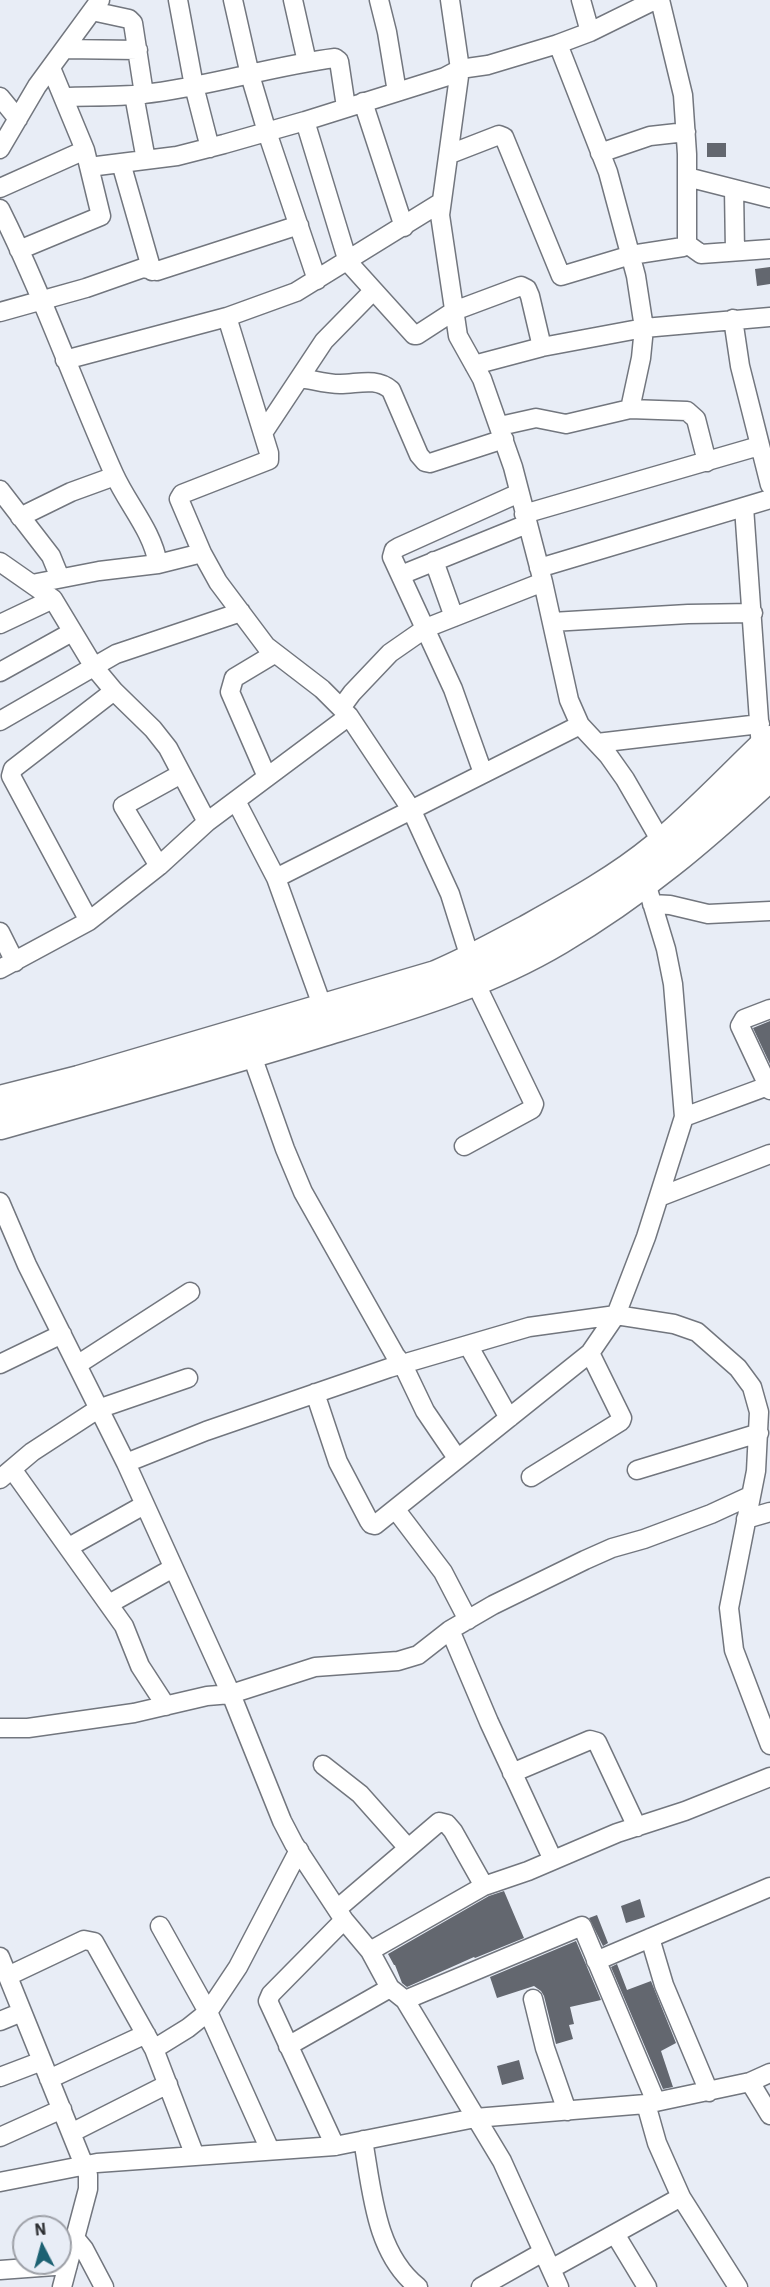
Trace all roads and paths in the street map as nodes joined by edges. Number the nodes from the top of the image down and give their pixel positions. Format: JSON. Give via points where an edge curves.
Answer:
{"nodes":[{"id":1,"x":178,"y":0,"type":"edge"},
{"id":2,"x":233,"y":0,"type":"edge"},
{"id":3,"x":293,"y":0,"type":"edge"},
{"id":4,"x":379,"y":0,"type":"edge"},
{"id":5,"x":450,"y":0,"type":"edge"},
{"id":6,"x":581,"y":0,"type":"edge"},
{"id":7,"x":655,"y":0,"type":"edge"},
{"id":8,"x":660,"y":0,"type":"edge"},
{"id":9,"x":97,"y":3,"type":"edge"},
{"id":10,"x":590,"y":32,"type":"junction"},
{"id":11,"x":558,"y":44,"type":"junction"},
{"id":12,"x":64,"y":49,"type":"junction"},
{"id":13,"x":138,"y":50,"type":"junction"},
{"id":14,"x":308,"y":62,"type":"junction"},
{"id":15,"x":51,"y":68,"type":"junction"},
{"id":16,"x":460,"y":69,"type":"junction"},
{"id":17,"x":250,"y":75,"type":"junction"},
{"id":18,"x":194,"y":86,"type":"junction"},
{"id":19,"x":397,"y":92,"type":"junction"},
{"id":20,"x":139,"y":94,"type":"junction"},
{"id":21,"x":0,"y":97,"type":"edge"},
{"id":22,"x":64,"y":97,"type":"junction"},
{"id":23,"x":355,"y":104,"type":"junction"},
{"id":24,"x":18,"y":119,"type":"junction"},
{"id":25,"x":305,"y":121,"type":"junction"},
{"id":26,"x":267,"y":132,"type":"junction"},
{"id":27,"x":686,"y":132,"type":"junction"},
{"id":28,"x":210,"y":148,"type":"junction"},
{"id":29,"x":0,"y":149,"type":"edge"},
{"id":30,"x":600,"y":153,"type":"junction"},
{"id":31,"x":450,"y":154,"type":"junction"},
{"id":32,"x":87,"y":159,"type":"junction"},
{"id":33,"x":146,"y":160,"type":"junction"},
{"id":34,"x":121,"y":163,"type":"junction"},
{"id":35,"x":687,"y":177,"type":"junction"},
{"id":36,"x":0,"y":188,"type":"edge"},
{"id":37,"x":734,"y":189,"type":"junction"},
{"id":38,"x":770,"y":198,"type":"edge"},
{"id":39,"x":440,"y":203,"type":"junction"},
{"id":40,"x":0,"y":209,"type":"edge"},
{"id":41,"x":299,"y":225,"type":"junction"},
{"id":42,"x":404,"y":227,"type":"junction"},
{"id":43,"x":687,"y":244,"type":"junction"},
{"id":44,"x":19,"y":249,"type":"junction"},
{"id":45,"x":770,"y":249,"type":"edge"},
{"id":46,"x":735,"y":251,"type":"junction"},
{"id":47,"x":631,"y":255,"type":"junction"},
{"id":48,"x":348,"y":262,"type":"junction"},
{"id":49,"x":152,"y":271,"type":"junction"},
{"id":50,"x":317,"y":280,"type":"junction"},
{"id":51,"x":373,"y":291,"type":"junction"},
{"id":52,"x":41,"y":301,"type":"junction"},
{"id":53,"x":454,"y":311,"type":"junction"},
{"id":54,"x":0,"y":312,"type":"edge"},
{"id":55,"x":227,"y":316,"type":"junction"},
{"id":56,"x":770,"y":317,"type":"edge"},
{"id":57,"x":733,"y":319,"type":"junction"},
{"id":58,"x":644,"y":328,"type":"junction"},
{"id":59,"x":542,"y":347,"type":"junction"},
{"id":60,"x":64,"y":360,"type":"junction"},
{"id":61,"x":474,"y":364,"type":"junction"},
{"id":62,"x":301,"y":378,"type":"junction"},
{"id":63,"x":630,"y":409,"type":"junction"},
{"id":64,"x":263,"y":433,"type":"junction"},
{"id":65,"x":502,"y":433,"type":"junction"},
{"id":66,"x":759,"y":446,"type":"junction"},
{"id":67,"x":707,"y":462,"type":"junction"},
{"id":68,"x":115,"y":476,"type":"junction"},
{"id":69,"x":770,"y":485,"type":"edge"},
{"id":70,"x":0,"y":490,"type":"edge"},
{"id":71,"x":519,"y":493,"type":"junction"},
{"id":72,"x":770,"y":499,"type":"edge"},
{"id":73,"x":744,"y":507,"type":"junction"},
{"id":74,"x":20,"y":517,"type":"junction"},
{"id":75,"x":526,"y":519,"type":"junction"},
{"id":76,"x":202,"y":553,"type":"junction"},
{"id":77,"x":434,"y":561,"type":"junction"},
{"id":78,"x":0,"y":562,"type":"edge"},
{"id":79,"x":158,"y":564,"type":"junction"},
{"id":80,"x":401,"y":575,"type":"junction"},
{"id":81,"x":541,"y":575,"type":"junction"},
{"id":82,"x":60,"y":578,"type":"junction"},
{"id":83,"x":32,"y":584,"type":"junction"},
{"id":84,"x":53,"y":599,"type":"junction"},
{"id":85,"x":241,"y":612,"type":"junction"},
{"id":86,"x":753,"y":613,"type":"junction"},
{"id":87,"x":454,"y":617,"type":"junction"},
{"id":88,"x":552,"y":622,"type":"junction"},
{"id":89,"x":0,"y":624,"type":"edge"},
{"id":90,"x":426,"y":628,"type":"junction"},
{"id":91,"x":72,"y":632,"type":"junction"},
{"id":92,"x":274,"y":654,"type":"junction"},
{"id":93,"x":94,"y":667,"type":"junction"},
{"id":94,"x":0,"y":672,"type":"edge"},
{"id":95,"x":114,"y":691,"type":"junction"},
{"id":96,"x":345,"y":712,"type":"junction"},
{"id":97,"x":0,"y":721,"type":"edge"},
{"id":98,"x":580,"y":725,"type":"junction"},
{"id":99,"x":597,"y":743,"type":"junction"},
{"id":100,"x":765,"y":747,"type":"edge"},
{"id":101,"x":483,"y":773,"type":"junction"},
{"id":102,"x":181,"y":774,"type":"junction"},
{"id":103,"x":267,"y":777,"type":"junction"},
{"id":104,"x":236,"y":801,"type":"junction"},
{"id":105,"x":411,"y":809,"type":"junction"},
{"id":106,"x":207,"y":822,"type":"junction"},
{"id":107,"x":662,"y":843,"type":"junction"},
{"id":108,"x":159,"y":867,"type":"junction"},
{"id":109,"x":276,"y":878,"type":"junction"},
{"id":110,"x":649,"y":894,"type":"junction"},
{"id":111,"x":770,"y":911,"type":"edge"},
{"id":112,"x":89,"y":921,"type":"junction"},
{"id":113,"x":0,"y":932,"type":"edge"},
{"id":114,"x":8,"y":965,"type":"edge"},
{"id":115,"x":473,"y":971,"type":"junction"},
{"id":116,"x":322,"y":1008,"type":"junction"},
{"id":117,"x":770,"y":1009,"type":"edge"},
{"id":118,"x":251,"y":1053,"type":"junction"},
{"id":119,"x":769,"y":1088,"type":"edge"},
{"id":120,"x":0,"y":1101,"type":"edge"},
{"id":121,"x":684,"y":1117,"type":"junction"},
{"id":122,"x":0,"y":1124,"type":"edge"},
{"id":123,"x":464,"y":1146,"type":"dead end"},
{"id":124,"x":770,"y":1154,"type":"edge"},
{"id":125,"x":659,"y":1197,"type":"junction"},
{"id":126,"x":0,"y":1202,"type":"edge"},
{"id":127,"x":190,"y":1292,"type":"dead end"},
{"id":128,"x":616,"y":1315,"type":"junction"},
{"id":129,"x":62,"y":1334,"type":"junction"},
{"id":130,"x":468,"y":1345,"type":"junction"},
{"id":131,"x":590,"y":1353,"type":"junction"},
{"id":132,"x":0,"y":1364,"type":"edge"},
{"id":133,"x":77,"y":1365,"type":"junction"},
{"id":134,"x":403,"y":1365,"type":"junction"},
{"id":135,"x":188,"y":1378,"type":"dead end"},
{"id":136,"x":315,"y":1393,"type":"junction"},
{"id":137,"x":98,"y":1409,"type":"junction"},
{"id":138,"x":509,"y":1418,"type":"junction"},
{"id":139,"x":762,"y":1443,"type":"edge"},
{"id":140,"x":457,"y":1458,"type":"junction"},
{"id":141,"x":126,"y":1463,"type":"junction"},
{"id":142,"x":637,"y":1470,"type":"dead end"},
{"id":143,"x":6,"y":1474,"type":"edge"},
{"id":144,"x":531,"y":1477,"type":"dead end"},
{"id":145,"x":750,"y":1496,"type":"junction"},
{"id":146,"x":144,"y":1504,"type":"junction"},
{"id":147,"x":396,"y":1510,"type":"junction"},
{"id":148,"x":770,"y":1512,"type":"edge"},
{"id":149,"x":746,"y":1519,"type":"junction"},
{"id":150,"x":69,"y":1547,"type":"junction"},
{"id":151,"x":173,"y":1568,"type":"junction"},
{"id":152,"x":109,"y":1604,"type":"junction"},
{"id":153,"x":468,"y":1620,"type":"junction"},
{"id":154,"x":450,"y":1630,"type":"junction"},
{"id":155,"x":231,"y":1694,"type":"junction"},
{"id":156,"x":166,"y":1706,"type":"junction"},
{"id":157,"x":0,"y":1728,"type":"edge"},
{"id":158,"x":770,"y":1745,"type":"edge"},
{"id":159,"x":323,"y":1766,"type":"dead end"},
{"id":160,"x":512,"y":1773,"type":"junction"},
{"id":161,"x":770,"y":1778,"type":"edge"},
{"id":162,"x":637,"y":1827,"type":"junction"},
{"id":163,"x":408,"y":1848,"type":"junction"},
{"id":164,"x":298,"y":1850,"type":"junction"},
{"id":165,"x":553,"y":1860,"type":"junction"},
{"id":166,"x":484,"y":1886,"type":"junction"},
{"id":167,"x":770,"y":1887,"type":"edge"},
{"id":168,"x":341,"y":1914,"type":"junction"},
{"id":169,"x":160,"y":1926,"type":"dead end"},
{"id":170,"x":650,"y":1938,"type":"junction"},
{"id":171,"x":370,"y":1951,"type":"junction"},
{"id":172,"x":0,"y":1958,"type":"edge"},
{"id":173,"x":596,"y":1961,"type":"junction"},
{"id":174,"x":8,"y":1976,"type":"junction"},
{"id":175,"x":390,"y":1988,"type":"junction"},
{"id":176,"x":533,"y":1999,"type":"dead end"},
{"id":177,"x":405,"y":2000,"type":"junction"},
{"id":178,"x":22,"y":2012,"type":"junction"},
{"id":179,"x":208,"y":2012,"type":"junction"},
{"id":180,"x":0,"y":2021,"type":"edge"},
{"id":181,"x":150,"y":2042,"type":"junction"},
{"id":182,"x":288,"y":2046,"type":"junction"},
{"id":183,"x":42,"y":2061,"type":"junction"},
{"id":184,"x":770,"y":2073,"type":"edge"},
{"id":185,"x":0,"y":2077,"type":"edge"},
{"id":186,"x":49,"y":2079,"type":"junction"},
{"id":187,"x":750,"y":2082,"type":"junction"},
{"id":188,"x":168,"y":2084,"type":"junction"},
{"id":189,"x":709,"y":2092,"type":"junction"},
{"id":190,"x":651,"y":2103,"type":"junction"},
{"id":191,"x":62,"y":2109,"type":"junction"},
{"id":192,"x":567,"y":2111,"type":"junction"},
{"id":193,"x":770,"y":2115,"type":"edge"},
{"id":194,"x":476,"y":2118,"type":"junction"},
{"id":195,"x":71,"y":2133,"type":"junction"},
{"id":196,"x":0,"y":2137,"type":"edge"},
{"id":197,"x":363,"y":2140,"type":"junction"},
{"id":198,"x":335,"y":2146,"type":"junction"},
{"id":199,"x":270,"y":2150,"type":"junction"},
{"id":200,"x":195,"y":2156,"type":"junction"},
{"id":201,"x":85,"y":2165,"type":"junction"},
{"id":202,"x":0,"y":2182,"type":"edge"},
{"id":203,"x":681,"y":2197,"type":"junction"},
{"id":204,"x":615,"y":2234,"type":"junction"},
{"id":205,"x":75,"y":2238,"type":"junction"},
{"id":206,"x":72,"y":2250,"type":"edge"},
{"id":207,"x":543,"y":2252,"type":"junction"},
{"id":208,"x":551,"y":2270,"type":"junction"},
{"id":209,"x":104,"y":2287,"type":"edge"},
{"id":210,"x":418,"y":2287,"type":"edge"},
{"id":211,"x":481,"y":2287,"type":"edge"},
{"id":212,"x":559,"y":2287,"type":"edge"},
{"id":213,"x":646,"y":2287,"type":"edge"},
{"id":214,"x":738,"y":2287,"type":"edge"}],
"edges":[{"from":1,"to":18,"type":"street"},
{"from":2,"to":17,"type":"street"},
{"from":3,"to":14,"type":"street"},
{"from":4,"to":19,"type":"street"},
{"from":5,"to":16,"type":"street"},
{"from":6,"to":10,"type":"street"},
{"from":7,"to":10,"type":"street"},
{"from":8,"to":27,"type":"street","via":[[683,95]]},
{"from":9,"to":12,"type":"street"},
{"from":9,"to":13,"type":"street","via":[[133,23]]},
{"from":10,"to":11,"type":"street"},
{"from":11,"to":16,"type":"street","via":[[488,65]]},
{"from":11,"to":30,"type":"street"},
{"from":12,"to":13,"type":"street"},
{"from":12,"to":15,"type":"street"},
{"from":13,"to":20,"type":"street"},
{"from":14,"to":17,"type":"street"},
{"from":14,"to":23,"type":"street","via":[[338,59]]},
{"from":15,"to":22,"type":"street"},
{"from":15,"to":24,"type":"street"},
{"from":16,"to":19,"type":"street"},
{"from":16,"to":31,"type":"street"},
{"from":17,"to":18,"type":"street"},
{"from":17,"to":26,"type":"street"},
{"from":18,"to":20,"type":"street"},
{"from":18,"to":28,"type":"street"},
{"from":19,"to":23,"type":"street"},
{"from":20,"to":22,"type":"street"},
{"from":20,"to":33,"type":"street"},
{"from":21,"to":24,"type":"street"},
{"from":22,"to":32,"type":"street"},
{"from":23,"to":25,"type":"street"},
{"from":23,"to":42,"type":"street"},
{"from":24,"to":29,"type":"street"},
{"from":25,"to":26,"type":"street"},
{"from":25,"to":48,"type":"street"},
{"from":26,"to":28,"type":"street"},
{"from":26,"to":41,"type":"street"},
{"from":27,"to":30,"type":"street","via":[[650,136]]},
{"from":27,"to":35,"type":"street"},
{"from":28,"to":33,"type":"street"},
{"from":30,"to":47,"type":"street"},
{"from":31,"to":39,"type":"street"},
{"from":31,"to":47,"type":"street","via":[[502,135],[561,276]]},
{"from":32,"to":34,"type":"street"},
{"from":32,"to":36,"type":"street"},
{"from":32,"to":44,"type":"street","via":[[100,216]]},
{"from":33,"to":34,"type":"street"},
{"from":34,"to":49,"type":"street"},
{"from":35,"to":37,"type":"street"},
{"from":35,"to":43,"type":"street"},
{"from":37,"to":38,"type":"street"},
{"from":37,"to":46,"type":"street"},
{"from":39,"to":42,"type":"street"},
{"from":39,"to":53,"type":"street"},
{"from":40,"to":44,"type":"street"},
{"from":41,"to":49,"type":"street"},
{"from":41,"to":50,"type":"street"},
{"from":42,"to":48,"type":"street"},
{"from":43,"to":46,"type":"street","via":[[701,254]]},
{"from":43,"to":47,"type":"street"},
{"from":44,"to":52,"type":"street"},
{"from":45,"to":46,"type":"street"},
{"from":47,"to":58,"type":"street"},
{"from":48,"to":50,"type":"street"},
{"from":48,"to":51,"type":"street"},
{"from":49,"to":52,"type":"street","via":[[143,268]]},
{"from":50,"to":55,"type":"street"},
{"from":51,"to":53,"type":"street","via":[[417,335]]},
{"from":51,"to":62,"type":"street","via":[[324,341]]},
{"from":52,"to":54,"type":"street"},
{"from":52,"to":60,"type":"street"},
{"from":53,"to":59,"type":"street","via":[[521,286],[530,296]]},
{"from":53,"to":61,"type":"street","via":[[458,336]]},
{"from":55,"to":60,"type":"street"},
{"from":55,"to":64,"type":"street"},
{"from":56,"to":57,"type":"street"},
{"from":57,"to":58,"type":"street"},
{"from":57,"to":66,"type":"street"},
{"from":58,"to":59,"type":"street"},
{"from":58,"to":63,"type":"street"},
{"from":59,"to":61,"type":"street"},
{"from":60,"to":68,"type":"street"},
{"from":61,"to":65,"type":"street"},
{"from":62,"to":64,"type":"street"},
{"from":62,"to":65,"type":"street","via":[[338,384],[383,383],[391,390],[425,462]]},
{"from":63,"to":65,"type":"street","via":[[566,424],[536,418]]},
{"from":63,"to":67,"type":"street","via":[[692,414]]},
{"from":64,"to":76,"type":"street","via":[[269,460],[180,496]]},
{"from":65,"to":71,"type":"street"},
{"from":66,"to":67,"type":"street"},
{"from":66,"to":69,"type":"street"},
{"from":67,"to":75,"type":"street"},
{"from":68,"to":74,"type":"street"},
{"from":68,"to":79,"type":"street","via":[[150,535]]},
{"from":70,"to":74,"type":"street"},
{"from":71,"to":75,"type":"street"},
{"from":71,"to":80,"type":"street","via":[[394,550],[392,556]]},
{"from":72,"to":73,"type":"street"},
{"from":73,"to":81,"type":"street"},
{"from":73,"to":86,"type":"street"},
{"from":74,"to":82,"type":"street","via":[[51,556]]},
{"from":75,"to":77,"type":"street"},
{"from":75,"to":81,"type":"street"},
{"from":76,"to":79,"type":"street"},
{"from":76,"to":85,"type":"street"},
{"from":77,"to":80,"type":"street"},
{"from":77,"to":87,"type":"street"},
{"from":78,"to":83,"type":"street"},
{"from":79,"to":82,"type":"street"},
{"from":80,"to":90,"type":"street"},
{"from":81,"to":87,"type":"street"},
{"from":81,"to":88,"type":"street"},
{"from":82,"to":83,"type":"street"},
{"from":83,"to":84,"type":"street"},
{"from":84,"to":89,"type":"street"},
{"from":84,"to":91,"type":"street"},
{"from":85,"to":92,"type":"street"},
{"from":85,"to":93,"type":"street","via":[[145,643]]},
{"from":86,"to":88,"type":"street"},
{"from":86,"to":100,"type":"street"},
{"from":87,"to":90,"type":"street"},
{"from":88,"to":98,"type":"street","via":[[569,700]]},
{"from":90,"to":96,"type":"street","via":[[390,653],[352,693]]},
{"from":90,"to":101,"type":"street"},
{"from":91,"to":93,"type":"street"},
{"from":91,"to":94,"type":"street"},
{"from":92,"to":96,"type":"street","via":[[322,689]]},
{"from":92,"to":103,"type":"street","via":[[234,678],[230,692]]},
{"from":93,"to":95,"type":"street"},
{"from":93,"to":97,"type":"street"},
{"from":95,"to":102,"type":"street","via":[[153,729]]},
{"from":95,"to":112,"type":"street","via":[[13,769],[11,776]]},
{"from":96,"to":103,"type":"street"},
{"from":96,"to":105,"type":"street"},
{"from":98,"to":99,"type":"street"},
{"from":98,"to":101,"type":"street"},
{"from":99,"to":100,"type":"street"},
{"from":99,"to":107,"type":"street","via":[[625,779]]},
{"from":100,"to":107,"type":"main road"},
{"from":100,"to":110,"type":"main road","via":[[705,835]]},
{"from":101,"to":105,"type":"street"},
{"from":102,"to":106,"type":"street"},
{"from":102,"to":108,"type":"street","via":[[123,806]]},
{"from":103,"to":104,"type":"street"},
{"from":104,"to":106,"type":"street"},
{"from":104,"to":109,"type":"street"},
{"from":105,"to":109,"type":"street"},
{"from":105,"to":115,"type":"street","via":[[450,894]]},
{"from":106,"to":108,"type":"street"},
{"from":107,"to":115,"type":"main road"},
{"from":108,"to":112,"type":"street"},
{"from":109,"to":116,"type":"street"},
{"from":110,"to":111,"type":"street","via":[[670,905],[708,914]]},
{"from":110,"to":115,"type":"main road","via":[[559,940]]},
{"from":110,"to":121,"type":"street","via":[[673,984]]},
{"from":112,"to":114,"type":"street"},
{"from":113,"to":114,"type":"street"},
{"from":115,"to":116,"type":"main road","via":[[436,976]]},
{"from":115,"to":118,"type":"main road","via":[[399,1009]]},
{"from":115,"to":123,"type":"street","via":[[534,1104],[532,1109]]},
{"from":116,"to":120,"type":"main road"},
{"from":117,"to":119,"type":"street","via":[[740,1024]]},
{"from":118,"to":122,"type":"main road"},
{"from":118,"to":134,"type":"street","via":[[303,1192]]},
{"from":119,"to":121,"type":"street"},
{"from":121,"to":125,"type":"street"},
{"from":124,"to":125,"type":"street"},
{"from":125,"to":128,"type":"street"},
{"from":126,"to":129,"type":"street"},
{"from":127,"to":133,"type":"street"},
{"from":128,"to":130,"type":"street","via":[[529,1327]]},
{"from":128,"to":131,"type":"street"},
{"from":128,"to":139,"type":"street","via":[[674,1324],[697,1332],[738,1368],[752,1387]]},
{"from":129,"to":132,"type":"street"},
{"from":129,"to":133,"type":"street"},
{"from":130,"to":134,"type":"street"},
{"from":130,"to":138,"type":"street"},
{"from":131,"to":138,"type":"street"},
{"from":131,"to":144,"type":"street","via":[[621,1421]]},
{"from":133,"to":137,"type":"street"},
{"from":134,"to":136,"type":"street"},
{"from":134,"to":140,"type":"street","via":[[425,1411]]},
{"from":135,"to":137,"type":"street"},
{"from":136,"to":141,"type":"street"},
{"from":136,"to":147,"type":"street","via":[[338,1462],[371,1524]]},
{"from":137,"to":141,"type":"street"},
{"from":137,"to":143,"type":"street"},
{"from":138,"to":140,"type":"street"},
{"from":139,"to":142,"type":"street"},
{"from":139,"to":145,"type":"street"},
{"from":140,"to":147,"type":"street"},
{"from":141,"to":146,"type":"street"},
{"from":143,"to":150,"type":"street"},
{"from":145,"to":149,"type":"street"},
{"from":145,"to":153,"type":"street","via":[[612,1548]]},
{"from":146,"to":150,"type":"street"},
{"from":146,"to":151,"type":"street"},
{"from":147,"to":153,"type":"street","via":[[443,1572]]},
{"from":148,"to":149,"type":"street"},
{"from":149,"to":158,"type":"street","via":[[729,1608],[731,1632],[734,1650]]},
{"from":150,"to":152,"type":"street"},
{"from":151,"to":152,"type":"street"},
{"from":151,"to":155,"type":"street"},
{"from":152,"to":156,"type":"street","via":[[124,1626],[140,1666]]},
{"from":153,"to":154,"type":"street"},
{"from":154,"to":155,"type":"street","via":[[417,1655],[398,1661],[315,1667]]},
{"from":154,"to":160,"type":"street"},
{"from":155,"to":156,"type":"street"},
{"from":155,"to":164,"type":"street","via":[[282,1821]]},
{"from":156,"to":157,"type":"street","via":[[28,1728]]},
{"from":159,"to":163,"type":"street","via":[[360,1794]]},
{"from":160,"to":162,"type":"street","via":[[590,1740],[597,1742]]},
{"from":160,"to":165,"type":"street"},
{"from":161,"to":162,"type":"street"},
{"from":162,"to":165,"type":"street"},
{"from":163,"to":166,"type":"street","via":[[439,1822],[447,1824]]},
{"from":163,"to":168,"type":"street"},
{"from":164,"to":168,"type":"street"},
{"from":164,"to":179,"type":"street","via":[[238,1967]]},
{"from":165,"to":166,"type":"street"},
{"from":166,"to":171,"type":"street"},
{"from":167,"to":170,"type":"street"},
{"from":168,"to":171,"type":"street"},
{"from":168,"to":182,"type":"street","via":[[268,2001]]},
{"from":169,"to":179,"type":"street"},
{"from":170,"to":173,"type":"street"},
{"from":170,"to":189,"type":"street","via":[[664,1985]]},
{"from":171,"to":175,"type":"street"},
{"from":172,"to":174,"type":"street"},
{"from":173,"to":177,"type":"street","via":[[582,1926]]},
{"from":173,"to":190,"type":"street"},
{"from":174,"to":178,"type":"street"},
{"from":174,"to":181,"type":"street","via":[[89,1940],[94,1942]]},
{"from":175,"to":177,"type":"street"},
{"from":175,"to":182,"type":"street"},
{"from":176,"to":192,"type":"street"},
{"from":177,"to":194,"type":"street"},
{"from":178,"to":180,"type":"street"},
{"from":178,"to":183,"type":"street"},
{"from":179,"to":181,"type":"street","via":[[188,2028]]},
{"from":179,"to":199,"type":"street"},
{"from":181,"to":186,"type":"street"},
{"from":181,"to":188,"type":"street"},
{"from":182,"to":198,"type":"street"},
{"from":183,"to":185,"type":"street"},
{"from":183,"to":186,"type":"street"},
{"from":184,"to":187,"type":"street"},
{"from":186,"to":191,"type":"street"},
{"from":187,"to":189,"type":"street"},
{"from":187,"to":193,"type":"street"},
{"from":188,"to":195,"type":"street"},
{"from":188,"to":200,"type":"street"},
{"from":189,"to":190,"type":"street"},
{"from":190,"to":192,"type":"street"},
{"from":190,"to":203,"type":"street","via":[[657,2143]]},
{"from":191,"to":195,"type":"street"},
{"from":191,"to":196,"type":"street"},
{"from":192,"to":194,"type":"street"},
{"from":194,"to":197,"type":"street"},
{"from":194,"to":207,"type":"street","via":[[502,2161]]},
{"from":195,"to":201,"type":"street"},
{"from":197,"to":198,"type":"street"},
{"from":197,"to":210,"type":"street","via":[[385,2242],[399,2268]]},
{"from":198,"to":199,"type":"street"},
{"from":199,"to":200,"type":"street"},
{"from":200,"to":201,"type":"street"},
{"from":201,"to":202,"type":"street"},
{"from":201,"to":205,"type":"street","via":[[88,2189]]},
{"from":203,"to":204,"type":"street"},
{"from":203,"to":214,"type":"street"},
{"from":204,"to":208,"type":"street"},
{"from":204,"to":213,"type":"street"},
{"from":205,"to":206,"type":"street"},
{"from":205,"to":209,"type":"street"},
{"from":207,"to":208,"type":"street"},
{"from":207,"to":211,"type":"street"},
{"from":208,"to":212,"type":"street"}]}
